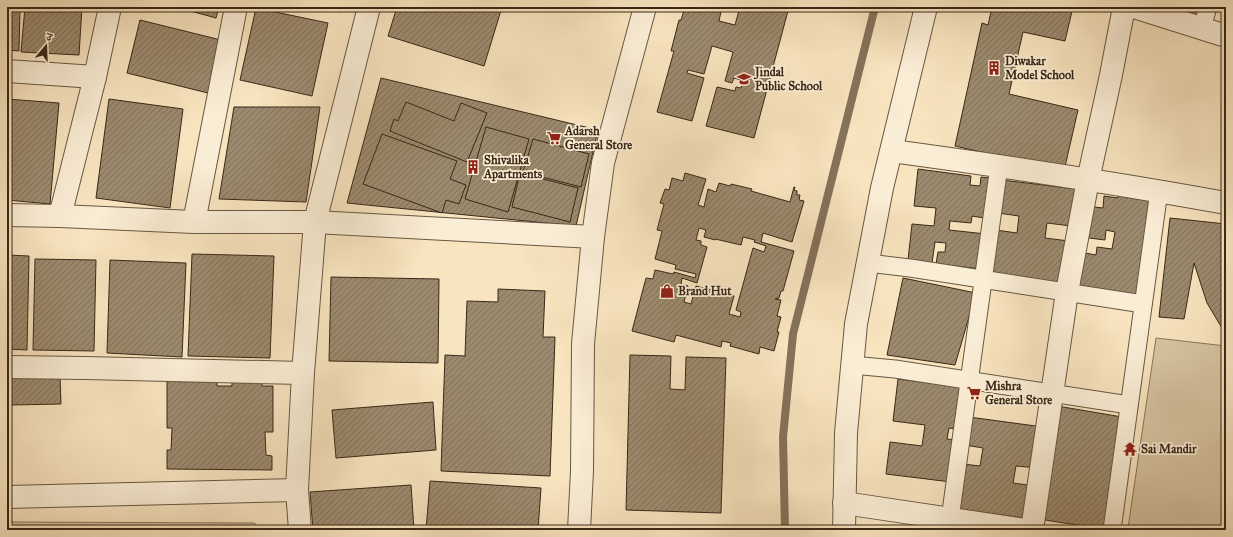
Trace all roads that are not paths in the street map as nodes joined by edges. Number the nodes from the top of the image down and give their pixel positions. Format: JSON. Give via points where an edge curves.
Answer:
{"nodes":[{"id":1,"x":110,"y":7,"type":"edge"},
{"id":2,"x":236,"y":7,"type":"edge"},
{"id":3,"x":369,"y":7,"type":"edge"},
{"id":4,"x":645,"y":7,"type":"edge"},
{"id":5,"x":926,"y":7,"type":"edge"},
{"id":6,"x":1124,"y":7,"type":"edge"},
{"id":7,"x":1134,"y":7,"type":"edge"},
{"id":8,"x":1208,"y":7,"type":"edge"},
{"id":9,"x":1202,"y":28,"type":"junction"},
{"id":10,"x":1226,"y":36,"type":"edge"},
{"id":11,"x":7,"y":71,"type":"edge"},
{"id":12,"x":95,"y":76,"type":"junction"},
{"id":13,"x":892,"y":151,"type":"junction"},
{"id":14,"x":999,"y":166,"type":"junction"},
{"id":15,"x":1088,"y":180,"type":"junction"},
{"id":16,"x":1159,"y":191,"type":"junction"},
{"id":17,"x":1226,"y":203,"type":"edge"},
{"id":18,"x":7,"y":215,"type":"edge"},
{"id":19,"x":60,"y":216,"type":"junction"},
{"id":20,"x":194,"y":222,"type":"junction"},
{"id":21,"x":314,"y":222,"type":"junction"},
{"id":22,"x":593,"y":237,"type":"junction"},
{"id":23,"x":868,"y":263,"type":"junction"},
{"id":24,"x":983,"y":279,"type":"junction"},
{"id":25,"x":1066,"y":292,"type":"junction"},
{"id":26,"x":1143,"y":304,"type":"junction"},
{"id":27,"x":852,"y":365,"type":"junction"},
{"id":28,"x":7,"y":367,"type":"edge"},
{"id":29,"x":303,"y":373,"type":"junction"},
{"id":30,"x":969,"y":381,"type":"junction"},
{"id":31,"x":1052,"y":393,"type":"junction"},
{"id":32,"x":1129,"y":405,"type":"junction"},
{"id":33,"x":297,"y":490,"type":"junction"},
{"id":34,"x":7,"y":497,"type":"edge"},
{"id":35,"x":844,"y":503,"type":"junction"},
{"id":36,"x":950,"y":519,"type":"junction"},
{"id":37,"x":300,"y":530,"type":"edge"},
{"id":38,"x":580,"y":530,"type":"edge"},
{"id":39,"x":844,"y":530,"type":"edge"},
{"id":40,"x":1025,"y":530,"type":"edge"},
{"id":41,"x":1032,"y":530,"type":"edge"},
{"id":42,"x":1112,"y":530,"type":"edge"}],
"edges":[{"from":1,"to":12,"type":"street"},
{"from":2,"to":20,"type":"street"},
{"from":3,"to":21,"type":"street"},
{"from":4,"to":22,"type":"street","via":[[603,163]]},
{"from":5,"to":13,"type":"street"},
{"from":6,"to":15,"type":"street"},
{"from":7,"to":9,"type":"street"},
{"from":8,"to":9,"type":"lane"},
{"from":9,"to":10,"type":"street"},
{"from":11,"to":12,"type":"street"},
{"from":12,"to":19,"type":"street"},
{"from":13,"to":14,"type":"street"},
{"from":13,"to":23,"type":"street","via":[[882,188]]},
{"from":14,"to":15,"type":"street"},
{"from":14,"to":24,"type":"lane"},
{"from":15,"to":16,"type":"street"},
{"from":15,"to":25,"type":"street"},
{"from":16,"to":17,"type":"street"},
{"from":16,"to":26,"type":"lane"},
{"from":18,"to":19,"type":"street"},
{"from":19,"to":20,"type":"street"},
{"from":20,"to":21,"type":"street"},
{"from":21,"to":22,"type":"street"},
{"from":21,"to":29,"type":"street"},
{"from":22,"to":38,"type":"street","via":[[583,344]]},
{"from":23,"to":24,"type":"lane"},
{"from":23,"to":27,"type":"street","via":[[856,324]]},
{"from":24,"to":25,"type":"lane"},
{"from":24,"to":30,"type":"lane"},
{"from":25,"to":26,"type":"lane"},
{"from":25,"to":31,"type":"street"},
{"from":26,"to":32,"type":"lane"},
{"from":27,"to":30,"type":"lane"},
{"from":27,"to":35,"type":"street","via":[[846,433]]},
{"from":28,"to":29,"type":"street"},
{"from":29,"to":33,"type":"street"},
{"from":30,"to":31,"type":"lane"},
{"from":30,"to":36,"type":"lane"},
{"from":31,"to":32,"type":"lane"},
{"from":31,"to":41,"type":"street"},
{"from":32,"to":42,"type":"lane"},
{"from":33,"to":34,"type":"street"},
{"from":33,"to":37,"type":"street"},
{"from":35,"to":36,"type":"street"},
{"from":35,"to":39,"type":"street"},
{"from":36,"to":40,"type":"street"}]}
